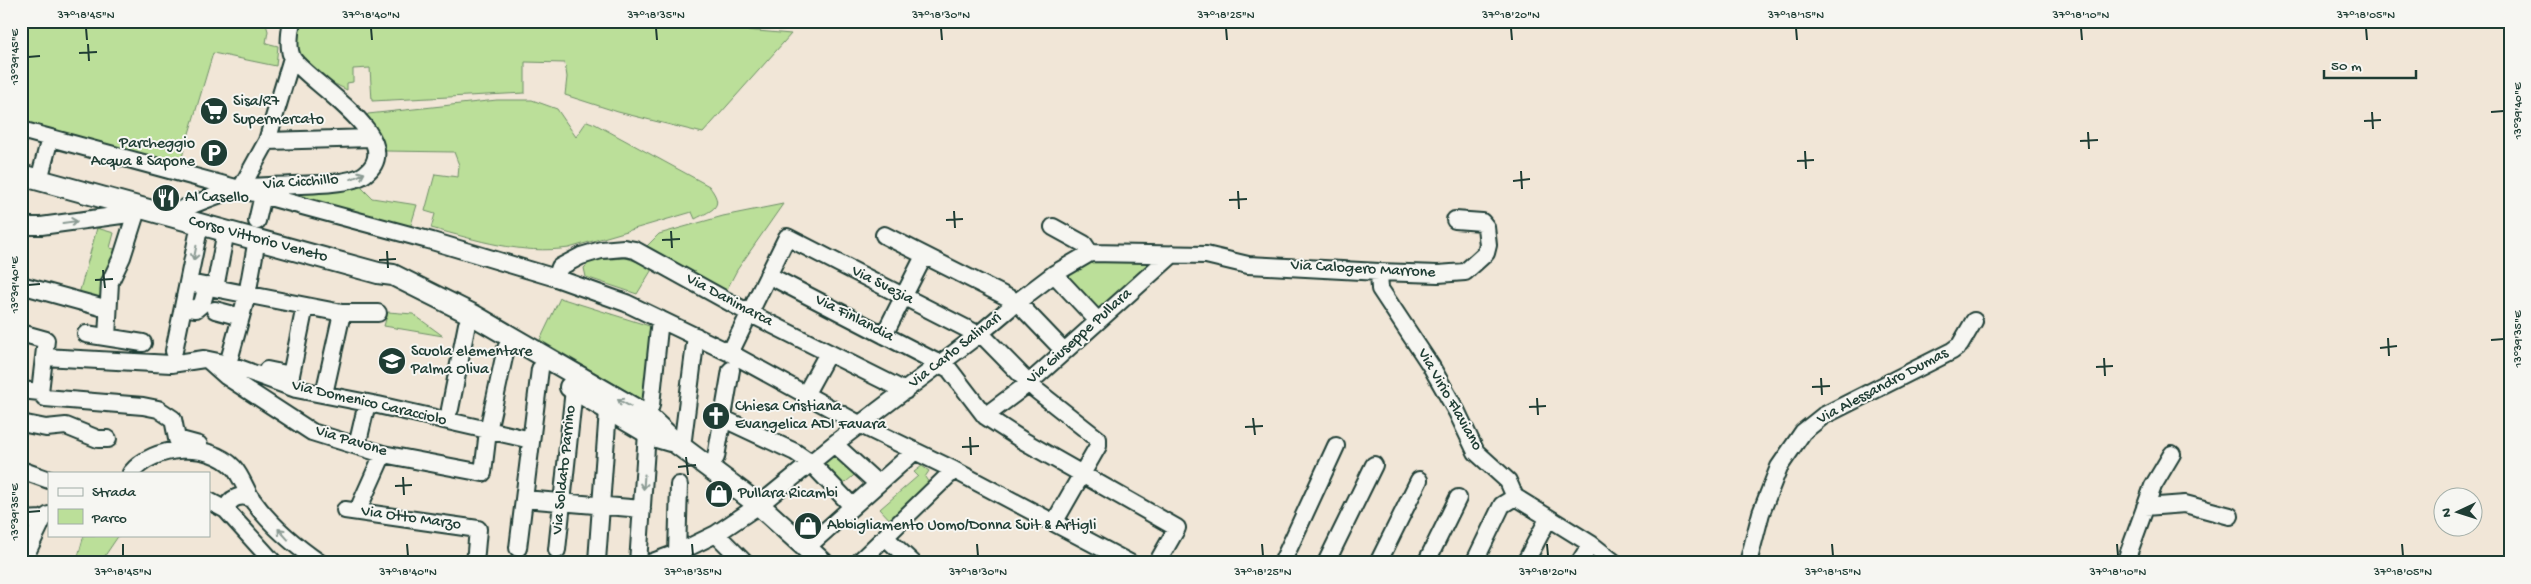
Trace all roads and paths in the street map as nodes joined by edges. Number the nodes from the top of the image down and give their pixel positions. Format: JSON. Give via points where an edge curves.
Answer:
{"nodes":[{"id":1,"x":292,"y":21,"type":"edge"},
{"id":2,"x":292,"y":58,"type":"junction"},
{"id":3,"x":21,"y":130,"type":"edge"},
{"id":4,"x":50,"y":138,"type":"junction"},
{"id":5,"x":371,"y":138,"type":"junction"},
{"id":6,"x":267,"y":141,"type":"junction"},
{"id":7,"x":30,"y":177,"type":"edge"},
{"id":8,"x":241,"y":188,"type":"junction"},
{"id":9,"x":263,"y":195,"type":"junction"},
{"id":10,"x":137,"y":210,"type":"junction"},
{"id":11,"x":174,"y":217,"type":"junction"},
{"id":12,"x":1455,"y":220,"type":"dead end"},
{"id":13,"x":200,"y":224,"type":"junction"},
{"id":14,"x":21,"y":226,"type":"edge"},
{"id":15,"x":1053,"y":227,"type":"dead end"},
{"id":16,"x":257,"y":230,"type":"junction"},
{"id":17,"x":226,"y":231,"type":"junction"},
{"id":18,"x":884,"y":235,"type":"dead end"},
{"id":19,"x":1090,"y":252,"type":"junction"},
{"id":20,"x":1173,"y":254,"type":"junction"},
{"id":21,"x":924,"y":256,"type":"junction"},
{"id":22,"x":1379,"y":272,"type":"junction"},
{"id":23,"x":378,"y":273,"type":"junction"},
{"id":24,"x":1054,"y":274,"type":"junction"},
{"id":25,"x":768,"y":275,"type":"junction"},
{"id":26,"x":556,"y":278,"type":"junction"},
{"id":27,"x":189,"y":283,"type":"junction"},
{"id":28,"x":21,"y":285,"type":"edge"},
{"id":29,"x":211,"y":287,"type":"junction"},
{"id":30,"x":247,"y":295,"type":"junction"},
{"id":31,"x":903,"y":297,"type":"junction"},
{"id":32,"x":1017,"y":302,"type":"junction"},
{"id":33,"x":305,"y":306,"type":"junction"},
{"id":34,"x":184,"y":307,"type":"junction"},
{"id":35,"x":108,"y":309,"type":"junction"},
{"id":36,"x":215,"y":310,"type":"dead end"},
{"id":37,"x":342,"y":313,"type":"junction"},
{"id":38,"x":378,"y":313,"type":"dead end"},
{"id":39,"x":749,"y":313,"type":"junction"},
{"id":40,"x":241,"y":317,"type":"junction"},
{"id":41,"x":660,"y":319,"type":"junction"},
{"id":42,"x":1098,"y":321,"type":"junction"},
{"id":43,"x":1974,"y":321,"type":"dead end"},
{"id":44,"x":467,"y":324,"type":"junction"},
{"id":45,"x":21,"y":333,"type":"edge"},
{"id":46,"x":86,"y":334,"type":"dead end"},
{"id":47,"x":884,"y":335,"type":"junction"},
{"id":48,"x":978,"y":335,"type":"junction"},
{"id":49,"x":696,"y":336,"type":"junction"},
{"id":50,"x":107,"y":337,"type":"junction"},
{"id":51,"x":143,"y":343,"type":"dead end"},
{"id":52,"x":506,"y":348,"type":"junction"},
{"id":53,"x":174,"y":351,"type":"dead end"},
{"id":54,"x":1064,"y":351,"type":"junction"},
{"id":55,"x":730,"y":353,"type":"junction"},
{"id":56,"x":828,"y":353,"type":"junction"},
{"id":57,"x":44,"y":357,"type":"junction"},
{"id":58,"x":208,"y":360,"type":"junction"},
{"id":59,"x":228,"y":364,"type":"junction"},
{"id":60,"x":940,"y":364,"type":"junction"},
{"id":61,"x":540,"y":369,"type":"junction"},
{"id":62,"x":731,"y":370,"type":"dead end"},
{"id":63,"x":255,"y":374,"type":"junction"},
{"id":64,"x":1029,"y":383,"type":"junction"},
{"id":65,"x":574,"y":389,"type":"junction"},
{"id":66,"x":21,"y":390,"type":"edge"},
{"id":67,"x":905,"y":391,"type":"junction"},
{"id":68,"x":40,"y":392,"type":"junction"},
{"id":69,"x":324,"y":394,"type":"junction"},
{"id":70,"x":805,"y":395,"type":"junction"},
{"id":71,"x":367,"y":403,"type":"junction"},
{"id":72,"x":450,"y":409,"type":"dead end"},
{"id":73,"x":608,"y":410,"type":"junction"},
{"id":74,"x":985,"y":416,"type":"junction"},
{"id":75,"x":722,"y":418,"type":"junction"},
{"id":76,"x":21,"y":423,"type":"edge"},
{"id":77,"x":647,"y":425,"type":"junction"},
{"id":78,"x":861,"y":425,"type":"junction"},
{"id":79,"x":488,"y":431,"type":"junction"},
{"id":80,"x":108,"y":439,"type":"dead end"},
{"id":81,"x":531,"y":440,"type":"junction"},
{"id":82,"x":834,"y":444,"type":"junction"},
{"id":83,"x":679,"y":445,"type":"junction"},
{"id":84,"x":356,"y":446,"type":"junction"},
{"id":85,"x":1336,"y":446,"type":"dead end"},
{"id":86,"x":915,"y":451,"type":"junction"},
{"id":87,"x":214,"y":454,"type":"junction"},
{"id":88,"x":382,"y":454,"type":"junction"},
{"id":89,"x":2172,"y":454,"type":"dead end"},
{"id":90,"x":811,"y":463,"type":"junction"},
{"id":91,"x":1374,"y":465,"type":"dead end"},
{"id":92,"x":710,"y":466,"type":"junction"},
{"id":93,"x":135,"y":468,"type":"edge"},
{"id":94,"x":21,"y":470,"type":"edge"},
{"id":95,"x":954,"y":470,"type":"junction"},
{"id":96,"x":1083,"y":473,"type":"junction"},
{"id":97,"x":48,"y":480,"type":"edge"},
{"id":98,"x":1419,"y":480,"type":"dead end"},
{"id":99,"x":878,"y":484,"type":"junction"},
{"id":100,"x":679,"y":485,"type":"dead end"},
{"id":101,"x":1515,"y":497,"type":"junction"},
{"id":102,"x":1458,"y":498,"type":"dead end"},
{"id":103,"x":252,"y":499,"type":"junction"},
{"id":104,"x":524,"y":499,"type":"junction"},
{"id":105,"x":210,"y":502,"type":"edge"},
{"id":106,"x":361,"y":503,"type":"dead end"},
{"id":107,"x":562,"y":503,"type":"junction"},
{"id":108,"x":760,"y":505,"type":"junction"},
{"id":109,"x":601,"y":506,"type":"junction"},
{"id":110,"x":852,"y":506,"type":"junction"},
{"id":111,"x":2145,"y":507,"type":"junction"},
{"id":112,"x":642,"y":509,"type":"junction"},
{"id":113,"x":226,"y":510,"type":"junction"},
{"id":114,"x":345,"y":510,"type":"dead end"},
{"id":115,"x":2230,"y":516,"type":"dead end"},
{"id":116,"x":46,"y":517,"type":"edge"},
{"id":117,"x":1548,"y":519,"type":"junction"},
{"id":118,"x":21,"y":520,"type":"edge"},
{"id":119,"x":1055,"y":521,"type":"junction"},
{"id":120,"x":716,"y":534,"type":"junction"},
{"id":121,"x":885,"y":537,"type":"junction"},
{"id":122,"x":1591,"y":544,"type":"junction"},
{"id":123,"x":518,"y":548,"type":"dead end"},
{"id":124,"x":557,"y":550,"type":"dead end"},
{"id":125,"x":681,"y":558,"type":"edge"},
{"id":126,"x":816,"y":558,"type":"edge"},
{"id":127,"x":597,"y":561,"type":"dead end"},
{"id":128,"x":22,"y":563,"type":"edge"},
{"id":129,"x":274,"y":563,"type":"edge"},
{"id":130,"x":320,"y":563,"type":"edge"},
{"id":131,"x":475,"y":563,"type":"edge"},
{"id":132,"x":638,"y":563,"type":"edge"},
{"id":133,"x":650,"y":563,"type":"edge"},
{"id":134,"x":745,"y":563,"type":"edge"},
{"id":135,"x":858,"y":563,"type":"edge"},
{"id":136,"x":913,"y":563,"type":"edge"},
{"id":137,"x":1130,"y":563,"type":"edge"},
{"id":138,"x":1157,"y":563,"type":"edge"},
{"id":139,"x":1282,"y":563,"type":"edge"},
{"id":140,"x":1326,"y":563,"type":"edge"},
{"id":141,"x":1378,"y":563,"type":"edge"},
{"id":142,"x":1426,"y":563,"type":"edge"},
{"id":143,"x":1474,"y":563,"type":"edge"},
{"id":144,"x":1525,"y":563,"type":"edge"},
{"id":145,"x":1579,"y":563,"type":"edge"},
{"id":146,"x":1616,"y":563,"type":"edge"},
{"id":147,"x":1748,"y":563,"type":"edge"},
{"id":148,"x":2126,"y":563,"type":"edge"}],
"edges":[{"from":1,"to":2,"type":"street","via":[[289,37]]},
{"from":2,"to":5,"type":"street","name":"Via Cicchillo","via":[[356,116]]},
{"from":2,"to":6,"type":"street"},
{"from":3,"to":4,"type":"street"},
{"from":4,"to":7,"type":"street"},
{"from":4,"to":8,"type":"street"},
{"from":5,"to":6,"type":"street"},
{"from":8,"to":5,"type":"street","name":"Via Cicchillo","one_way":true,"via":[[321,184],[358,178],[375,160]]},
{"from":6,"to":8,"type":"street"},
{"from":7,"to":10,"type":"main road","name":"Corso Vittorio Veneto"},
{"from":8,"to":9,"type":"street"},
{"from":8,"to":11,"type":"street","name":"Via Cicchillo","via":[[176,211]]},
{"from":9,"to":16,"type":"street"},
{"from":9,"to":26,"type":"street"},
{"from":10,"to":11,"type":"main road","name":"Corso Vittorio Veneto"},
{"from":14,"to":10,"type":"street","one_way":true,"via":[[41,226]]},
{"from":10,"to":35,"type":"street","via":[[122,258],[110,282]]},
{"from":11,"to":13,"type":"main road","name":"Corso Vittorio Veneto"},
{"from":12,"to":22,"type":"street","name":"Via Calogero Marrone","via":[[1482,222],[1486,227],[1486,253],[1465,272]]},
{"from":13,"to":17,"type":"main road","name":"Corso Vittorio Veneto"},
{"from":13,"to":27,"type":"street","one_way":true},
{"from":15,"to":19,"type":"street","via":[[1084,244]]},
{"from":16,"to":17,"type":"main road","name":"Corso Vittorio Veneto"},
{"from":16,"to":23,"type":"main road","name":"Corso Vittorio Veneto"},
{"from":16,"to":30,"type":"street"},
{"from":17,"to":29,"type":"street"},
{"from":18,"to":21,"type":"street"},
{"from":19,"to":20,"type":"street"},
{"from":19,"to":24,"type":"street","name":"Via Carlo Salinari"},
{"from":20,"to":22,"type":"street","name":"Via Calogero Marrone","via":[[1206,255],[1248,265]]},
{"from":20,"to":42,"type":"street","name":"Via Giuseppe Pullara"},
{"from":21,"to":31,"type":"street"},
{"from":21,"to":32,"type":"street"},
{"from":22,"to":101,"type":"street","name":"Via Virio Flaviano","via":[[1380,289],[1431,366],[1458,412],[1476,452],[1508,481]]},
{"from":23,"to":44,"type":"main road","name":"Corso Vittorio Veneto","via":[[389,283]]},
{"from":77,"to":23,"type":"main road","name":"Corso Vittorio Veneto","one_way":true,"via":[[472,315],[393,275]]},
{"from":24,"to":32,"type":"street","name":"Via Carlo Salinari"},
{"from":24,"to":42,"type":"street"},
{"from":25,"to":31,"type":"street","name":"Via Svezia","via":[[787,237]]},
{"from":25,"to":39,"type":"street"},
{"from":25,"to":47,"type":"street","name":"Via Finlandia"},
{"from":26,"to":39,"type":"street","name":"Via Danimarca","via":[[560,267],[581,256],[610,249],[635,250]]},
{"from":26,"to":41,"type":"street"},
{"from":27,"to":29,"type":"street"},
{"from":27,"to":34,"type":"street"},
{"from":28,"to":35,"type":"street"},
{"from":29,"to":30,"type":"street"},
{"from":29,"to":34,"type":"street","via":[[196,309]]},
{"from":30,"to":33,"type":"street"},
{"from":30,"to":40,"type":"street"},
{"from":31,"to":47,"type":"street"},
{"from":31,"to":48,"type":"street","name":"Via Svezia"},
{"from":32,"to":48,"type":"street","name":"Via Carlo Salinari"},
{"from":32,"to":54,"type":"street"},
{"from":33,"to":37,"type":"street"},
{"from":33,"to":63,"type":"street","via":[[291,375],[258,367]]},
{"from":34,"to":53,"type":"street"},
{"from":35,"to":50,"type":"street"},
{"from":36,"to":40,"type":"street"},
{"from":37,"to":38,"type":"street"},
{"from":37,"to":69,"type":"street"},
{"from":39,"to":55,"type":"street"},
{"from":39,"to":56,"type":"street","name":"Via Danimarca"},
{"from":40,"to":59,"type":"street"},
{"from":41,"to":49,"type":"street"},
{"from":41,"to":77,"type":"street"},
{"from":42,"to":54,"type":"street","name":"Via Giuseppe Pullara"},
{"from":43,"to":147,"type":"street","name":"Via Alessandro Dumas","via":[[1960,345],[1947,354],[1822,416],[1803,432],[1778,467],[1761,513]]},
{"from":44,"to":52,"type":"main road","name":"Corso Vittorio Veneto"},
{"from":44,"to":72,"type":"street"},
{"from":45,"to":57,"type":"street","via":[[46,340]]},
{"from":46,"to":50,"type":"street"},
{"from":47,"to":60,"type":"street","name":"Via Finlandia"},
{"from":48,"to":60,"type":"street","name":"Via Carlo Salinari"},
{"from":48,"to":64,"type":"street","name":"Via Svezia","via":[[985,338]]},
{"from":49,"to":55,"type":"street"},
{"from":49,"to":83,"type":"street"},
{"from":50,"to":51,"type":"street"},
{"from":52,"to":61,"type":"main road","name":"Corso Vittorio Veneto"},
{"from":52,"to":79,"type":"street"},
{"from":54,"to":64,"type":"street","name":"Via Giuseppe Pullara"},
{"from":55,"to":70,"type":"street"},
{"from":56,"to":67,"type":"street","name":"Via Danimarca"},
{"from":56,"to":70,"type":"street"},
{"from":57,"to":58,"type":"street","name":"Via Domenico Caracciolo","via":[[171,364]]},
{"from":57,"to":68,"type":"street"},
{"from":58,"to":59,"type":"street","name":"Via Domenico Caracciolo"},
{"from":58,"to":84,"type":"street","name":"Via Pavone","via":[[226,376],[312,432]]},
{"from":59,"to":63,"type":"street","name":"Via Domenico Caracciolo"},
{"from":60,"to":67,"type":"street","name":"Via Carlo Salinari"},
{"from":60,"to":74,"type":"street","name":"Via Finlandia","via":[[949,369]]},
{"from":61,"to":65,"type":"main road","name":"Corso Vittorio Veneto"},
{"from":61,"to":81,"type":"street"},
{"from":62,"to":75,"type":"street"},
{"from":63,"to":69,"type":"street","name":"Via Domenico Caracciolo","via":[[296,389]]},
{"from":64,"to":74,"type":"street","name":"Via Giuseppe Pullara"},
{"from":64,"to":96,"type":"street","name":"Via Svezia","via":[[1098,439],[1098,446]]},
{"from":65,"to":73,"type":"main road","name":"Corso Vittorio Veneto"},
{"from":65,"to":107,"type":"street","name":"Via Soldato Parrino"},
{"from":66,"to":68,"type":"street"},
{"from":67,"to":78,"type":"street","name":"Via Carlo Salinari"},
{"from":68,"to":87,"type":"street","via":[[45,398],[158,409],[173,419],[177,439],[200,445]]},
{"from":69,"to":71,"type":"street","name":"Via Domenico Caracciolo"},
{"from":70,"to":78,"type":"street"},
{"from":71,"to":79,"type":"street","name":"Via Domenico Caracciolo"},
{"from":71,"to":84,"type":"street"},
{"from":73,"to":77,"type":"main road","name":"Corso Vittorio Veneto"},
{"from":73,"to":109,"type":"street"},
{"from":74,"to":96,"type":"street","name":"Via Finlandia"},
{"from":75,"to":90,"type":"street","via":[[795,452]]},
{"from":75,"to":92,"type":"street","via":[[716,457]]},
{"from":76,"to":80,"type":"street","via":[[46,428],[66,426],[98,439]]},
{"from":77,"to":83,"type":"main road","name":"Corso Vittorio Veneto"},
{"from":77,"to":112,"type":"street","one_way":true},
{"from":78,"to":82,"type":"street","name":"Via Carlo Salinari"},
{"from":78,"to":86,"type":"street"},
{"from":79,"to":81,"type":"street","name":"Via Domenico Caracciolo"},
{"from":79,"to":88,"type":"street","name":"Via Pavone","via":[[483,473]]},
{"from":81,"to":104,"type":"street"},
{"from":82,"to":90,"type":"street","name":"Via Carlo Salinari"},
{"from":82,"to":99,"type":"street"},
{"from":83,"to":92,"type":"main road","name":"Corso Vittorio Veneto"},
{"from":84,"to":88,"type":"street","name":"Via Pavone"},
{"from":85,"to":139,"type":"street"},
{"from":86,"to":95,"type":"street"},
{"from":86,"to":99,"type":"street"},
{"from":87,"to":93,"type":"street","via":[[181,450],[154,456]]},
{"from":87,"to":103,"type":"street","via":[[234,468]]},
{"from":88,"to":106,"type":"street","name":"Via Otto Marzo"},
{"from":89,"to":111,"type":"street"},
{"from":90,"to":108,"type":"street","name":"Via Carlo Salinari"},
{"from":90,"to":110,"type":"street"},
{"from":91,"to":140,"type":"street"},
{"from":92,"to":108,"type":"main road","name":"Corso Vittorio Veneto"},
{"from":94,"to":97,"type":"street"},
{"from":95,"to":119,"type":"street"},
{"from":95,"to":121,"type":"street"},
{"from":96,"to":119,"type":"street"},
{"from":96,"to":138,"type":"street","name":"Via Finlandia","via":[[1177,528]]},
{"from":98,"to":141,"type":"street"},
{"from":99,"to":110,"type":"street"},
{"from":100,"to":125,"type":"street"},
{"from":101,"to":117,"type":"street","name":"Via Virio Flaviano"},
{"from":101,"to":143,"type":"street","via":[[1502,505]]},
{"from":102,"to":142,"type":"street"},
{"from":103,"to":113,"type":"street","via":[[236,497]]},
{"from":130,"to":103,"type":"street","one_way":true,"via":[[291,542]]},
{"from":104,"to":107,"type":"street"},
{"from":104,"to":123,"type":"street"},
{"from":105,"to":113,"type":"street"},
{"from":107,"to":109,"type":"street"},
{"from":107,"to":124,"type":"street","name":"Via Soldato Parrino"},
{"from":108,"to":120,"type":"street","name":"Via Carlo Salinari"},
{"from":108,"to":126,"type":"main road","name":"Corso Vittorio Veneto"},
{"from":109,"to":112,"type":"street"},
{"from":109,"to":127,"type":"street"},
{"from":110,"to":126,"type":"street"},
{"from":111,"to":115,"type":"street","via":[[2185,504]]},
{"from":111,"to":148,"type":"street"},
{"from":112,"to":132,"type":"street"},
{"from":113,"to":129,"type":"street"},
{"from":114,"to":131,"type":"street","name":"Via Otto Marzo","via":[[478,529]]},
{"from":116,"to":118,"type":"street"},
{"from":116,"to":128,"type":"street"},
{"from":117,"to":122,"type":"street","name":"Via Virio Flaviano"},
{"from":117,"to":144,"type":"street"},
{"from":119,"to":137,"type":"street"},
{"from":120,"to":125,"type":"street","name":"Via Carlo Salinari"},
{"from":120,"to":134,"type":"street"},
{"from":121,"to":135,"type":"street"},
{"from":121,"to":136,"type":"street"},
{"from":122,"to":145,"type":"street"},
{"from":122,"to":146,"type":"street","name":"Via Virio Flaviano"},
{"from":125,"to":133,"type":"street","name":"Via Carlo Salinari"}]}
